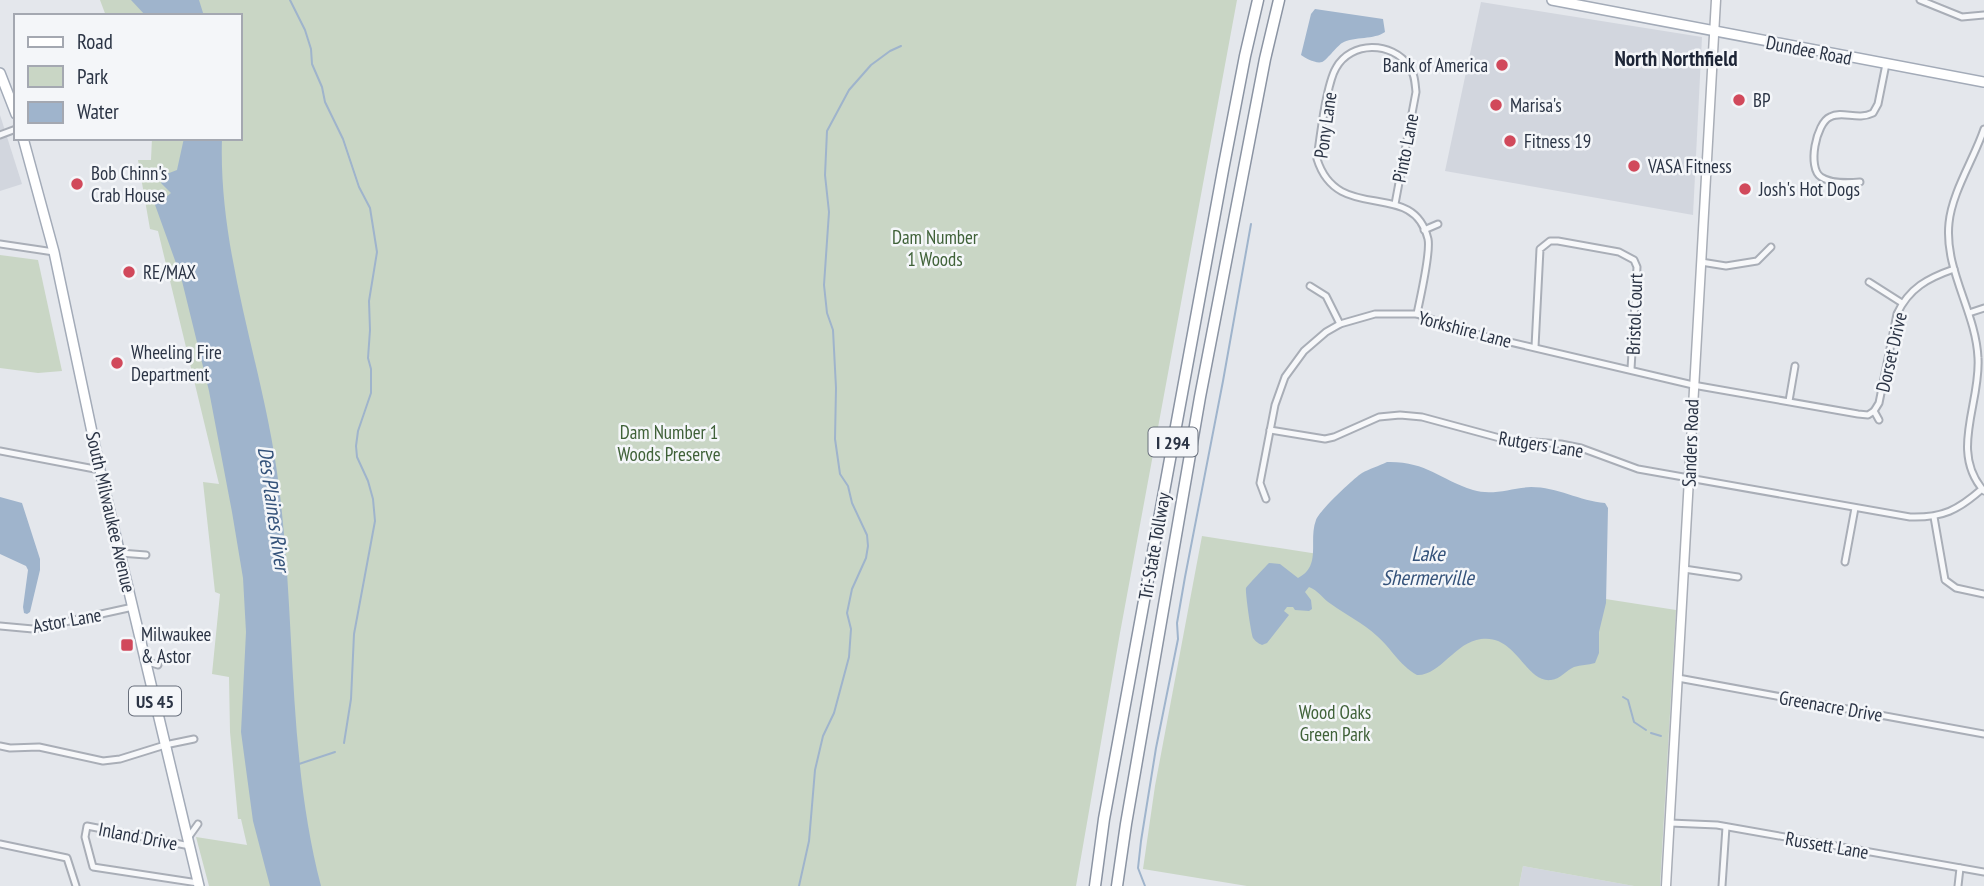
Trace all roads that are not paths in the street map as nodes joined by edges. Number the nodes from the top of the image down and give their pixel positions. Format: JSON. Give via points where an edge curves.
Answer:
{"nodes":[{"id":1,"x":1258,"y":0,"type":"edge"},
{"id":2,"x":1279,"y":0,"type":"edge"},
{"id":3,"x":1552,"y":0,"type":"edge"},
{"id":4,"x":1716,"y":0,"type":"edge"},
{"id":5,"x":1920,"y":0,"type":"edge"},
{"id":6,"x":1984,"y":15,"type":"edge"},
{"id":7,"x":1714,"y":32,"type":"junction"},
{"id":8,"x":1886,"y":64,"type":"junction"},
{"id":9,"x":0,"y":73,"type":"edge"},
{"id":10,"x":1984,"y":82,"type":"edge"},
{"id":11,"x":1416,"y":92,"type":"joint"},
{"id":12,"x":14,"y":109,"type":"edge"},
{"id":13,"x":1984,"y":129,"type":"edge"},
{"id":14,"x":24,"y":140,"type":"edge"},
{"id":15,"x":1860,"y":182,"type":"dead end"},
{"id":16,"x":1395,"y":204,"type":"junction"},
{"id":17,"x":1438,"y":225,"type":"dead end"},
{"id":18,"x":1424,"y":230,"type":"junction"},
{"id":19,"x":1539,"y":237,"type":"dead end"},
{"id":20,"x":0,"y":244,"type":"edge"},
{"id":21,"x":1544,"y":244,"type":"junction"},
{"id":22,"x":1771,"y":247,"type":"dead end"},
{"id":23,"x":54,"y":253,"type":"junction"},
{"id":24,"x":1640,"y":254,"type":"dead end"},
{"id":25,"x":1634,"y":260,"type":"junction"},
{"id":26,"x":1700,"y":262,"type":"junction"},
{"id":27,"x":1954,"y":269,"type":"junction"},
{"id":28,"x":1869,"y":282,"type":"dead end"},
{"id":29,"x":1310,"y":286,"type":"dead end"},
{"id":30,"x":1902,"y":303,"type":"junction"},
{"id":31,"x":1984,"y":308,"type":"edge"},
{"id":32,"x":1969,"y":313,"type":"junction"},
{"id":33,"x":1417,"y":314,"type":"junction"},
{"id":34,"x":1340,"y":324,"type":"junction"},
{"id":35,"x":1535,"y":347,"type":"junction"},
{"id":36,"x":1795,"y":366,"type":"dead end"},
{"id":37,"x":1631,"y":369,"type":"junction"},
{"id":38,"x":1693,"y":385,"type":"junction"},
{"id":39,"x":1789,"y":401,"type":"junction"},
{"id":40,"x":1874,"y":411,"type":"junction"},
{"id":41,"x":1879,"y":420,"type":"dead end"},
{"id":42,"x":1270,"y":430,"type":"junction"},
{"id":43,"x":0,"y":451,"type":"edge"},
{"id":44,"x":100,"y":470,"type":"junction"},
{"id":45,"x":1689,"y":477,"type":"junction"},
{"id":46,"x":1983,"y":490,"type":"edge"},
{"id":47,"x":1266,"y":499,"type":"dead end"},
{"id":48,"x":1855,"y":508,"type":"junction"},
{"id":49,"x":1934,"y":517,"type":"junction"},
{"id":50,"x":120,"y":552,"type":"junction"},
{"id":51,"x":146,"y":555,"type":"dead end"},
{"id":52,"x":1846,"y":562,"type":"dead end"},
{"id":53,"x":1684,"y":569,"type":"junction"},
{"id":54,"x":1738,"y":577,"type":"dead end"},
{"id":55,"x":1984,"y":594,"type":"edge"},
{"id":56,"x":133,"y":607,"type":"junction"},
{"id":57,"x":0,"y":626,"type":"edge"},
{"id":58,"x":145,"y":661,"type":"junction"},
{"id":59,"x":158,"y":665,"type":"dead end"},
{"id":60,"x":1678,"y":678,"type":"junction"},
{"id":61,"x":1984,"y":734,"type":"edge"},
{"id":62,"x":194,"y":739,"type":"dead end"},
{"id":63,"x":165,"y":745,"type":"junction"},
{"id":64,"x":0,"y":746,"type":"edge"},
{"id":65,"x":1670,"y":823,"type":"junction"},
{"id":66,"x":198,"y":824,"type":"dead end"},
{"id":67,"x":1726,"y":827,"type":"junction"},
{"id":68,"x":189,"y":842,"type":"junction"},
{"id":69,"x":0,"y":844,"type":"edge"},
{"id":70,"x":1961,"y":868,"type":"junction"},
{"id":71,"x":1984,"y":872,"type":"edge"},
{"id":72,"x":199,"y":885,"type":"edge"},
{"id":73,"x":76,"y":886,"type":"edge"},
{"id":74,"x":1095,"y":886,"type":"edge"},
{"id":75,"x":1117,"y":886,"type":"edge"},
{"id":76,"x":1666,"y":886,"type":"edge"},
{"id":77,"x":1722,"y":886,"type":"edge"},
{"id":78,"x":1958,"y":886,"type":"edge"}],
"edges":[{"from":1,"to":74,"type":"highway","name":"Tri-State Tollway","number":"I 294","via":[[1220,184]]},
{"from":2,"to":75,"type":"highway","name":"Tri-State Tollway","number":"I 294","via":[[1200,397]]},
{"from":3,"to":7,"type":"main road","name":"Dundee Road"},
{"from":4,"to":7,"type":"main road","name":"Sanders Road"},
{"from":5,"to":6,"type":"street","via":[[1962,18]]},
{"from":7,"to":8,"type":"main road","name":"Dundee Road"},
{"from":7,"to":26,"type":"main road","name":"Sanders Road"},
{"from":8,"to":10,"type":"main road","name":"Dundee Road"},
{"from":8,"to":15,"type":"street","via":[[1873,113],[1829,117],[1819,130],[1813,162],[1816,171],[1834,181]]},
{"from":9,"to":12,"type":"main road"},
{"from":11,"to":16,"type":"street","name":"Pinto Lane"},
{"from":11,"to":16,"type":"street","name":"Pony Lane","via":[[1410,67],[1400,56],[1372,47],[1359,49],[1339,62],[1327,102],[1317,159],[1322,173],[1345,195]]},
{"from":13,"to":27,"type":"street","via":[[1950,214],[1948,238]]},
{"from":14,"to":23,"type":"main road","name":"South Milwaukee Avenue","number":"US 45"},
{"from":16,"to":18,"type":"street","name":"Pony Lane","via":[[1415,215]]},
{"from":17,"to":18,"type":"street"},
{"from":18,"to":33,"type":"street","via":[[1429,241]]},
{"from":19,"to":21,"type":"street"},
{"from":20,"to":23,"type":"street"},
{"from":21,"to":25,"type":"street","name":"Bristol Court","via":[[1558,241],[1619,252]]},
{"from":21,"to":35,"type":"street","via":[[1539,256]]},
{"from":22,"to":26,"type":"street","via":[[1757,261],[1726,266]]},
{"from":23,"to":44,"type":"main road","name":"South Milwaukee Avenue","number":"US 45"},
{"from":24,"to":25,"type":"street","name":"Bristol Court"},
{"from":25,"to":37,"type":"street","name":"Bristol Court"},
{"from":26,"to":38,"type":"main road","name":"Sanders Road"},
{"from":27,"to":30,"type":"street","name":"Dorset Drive","via":[[1918,285]]},
{"from":27,"to":32,"type":"street"},
{"from":28,"to":30,"type":"street"},
{"from":29,"to":34,"type":"street","via":[[1326,296]]},
{"from":30,"to":40,"type":"street","name":"Dorset Drive"},
{"from":31,"to":32,"type":"street"},
{"from":32,"to":46,"type":"street","via":[[1979,359],[1967,455]]},
{"from":33,"to":34,"type":"street","name":"Yorkshire Lane","via":[[1375,314]]},
{"from":33,"to":35,"type":"street","name":"Yorkshire Lane","via":[[1463,331]]},
{"from":34,"to":42,"type":"street","name":"Yorkshire Lane","via":[[1315,340],[1293,364],[1279,390]]},
{"from":35,"to":37,"type":"street","name":"Yorkshire Lane"},
{"from":36,"to":39,"type":"street"},
{"from":37,"to":38,"type":"street","name":"Yorkshire Lane"},
{"from":38,"to":39,"type":"street","name":"Yorkshire Lane"},
{"from":38,"to":45,"type":"main road","name":"Sanders Road"},
{"from":39,"to":40,"type":"street","name":"Yorkshire Lane","via":[[1858,414]]},
{"from":40,"to":41,"type":"street","name":"Dorset Drive"},
{"from":42,"to":45,"type":"street","name":"Rutgers Lane","via":[[1325,439],[1379,417],[1422,417],[1507,440],[1581,448],[1638,469]]},
{"from":42,"to":47,"type":"street","name":"Yorkshire Lane","via":[[1260,483]]},
{"from":43,"to":44,"type":"street"},
{"from":44,"to":50,"type":"main road","name":"South Milwaukee Avenue","number":"US 45"},
{"from":45,"to":48,"type":"street","name":"Rutgers Lane"},
{"from":45,"to":53,"type":"main road","name":"Sanders Road"},
{"from":46,"to":49,"type":"street","name":"Rutgers Lane","via":[[1965,504]]},
{"from":48,"to":49,"type":"street","name":"Rutgers Lane"},
{"from":48,"to":52,"type":"street"},
{"from":49,"to":55,"type":"street","via":[[1945,580],[1956,588]]},
{"from":50,"to":51,"type":"street"},
{"from":50,"to":56,"type":"main road","name":"South Milwaukee Avenue","number":"US 45"},
{"from":53,"to":54,"type":"street"},
{"from":53,"to":60,"type":"main road","name":"Sanders Road"},
{"from":56,"to":57,"type":"street","name":"Astor Lane","via":[[33,629]]},
{"from":56,"to":58,"type":"main road","name":"South Milwaukee Avenue","number":"US 45"},
{"from":58,"to":59,"type":"street"},
{"from":58,"to":63,"type":"main road","name":"South Milwaukee Avenue","number":"US 45"},
{"from":60,"to":61,"type":"street","name":"Greenacre Drive"},
{"from":60,"to":65,"type":"main road","name":"Sanders Road"},
{"from":62,"to":63,"type":"street"},
{"from":63,"to":64,"type":"street","via":[[103,761],[38,747]]},
{"from":63,"to":68,"type":"main road","name":"South Milwaukee Avenue","number":"US 45"},
{"from":65,"to":67,"type":"street","name":"Russett Lane"},
{"from":65,"to":76,"type":"main road","name":"Sanders Road"},
{"from":66,"to":68,"type":"street"},
{"from":67,"to":70,"type":"street","name":"Russett Lane"},
{"from":67,"to":77,"type":"street"},
{"from":68,"to":72,"type":"main road","name":"South Milwaukee Avenue","number":"US 45"},
{"from":68,"to":72,"type":"street","name":"Inland Drive","via":[[87,826],[85,836],[93,867]]},
{"from":69,"to":73,"type":"street","via":[[67,858]]},
{"from":70,"to":71,"type":"street","name":"Russett Lane"},
{"from":70,"to":78,"type":"street"}]}
